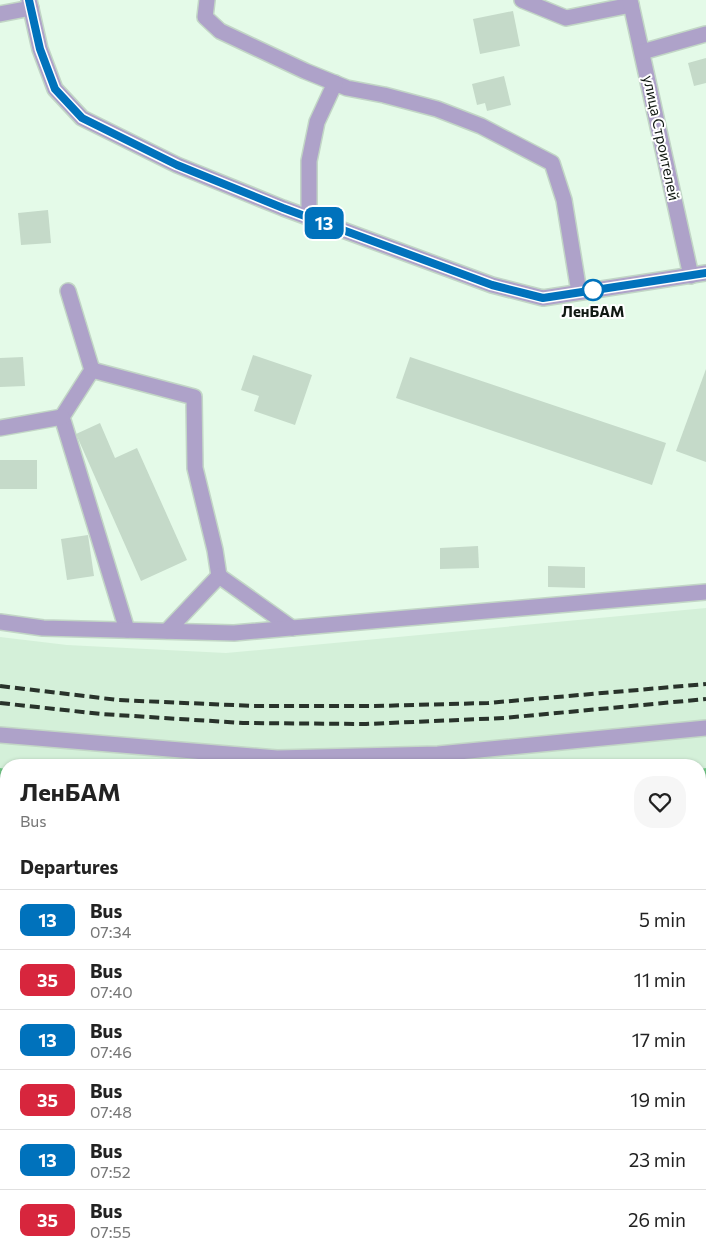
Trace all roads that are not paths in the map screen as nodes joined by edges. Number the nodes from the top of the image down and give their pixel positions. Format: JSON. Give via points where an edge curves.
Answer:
{"nodes":[{"id":1,"x":207,"y":0,"type":"edge"},
{"id":2,"x":522,"y":0,"type":"edge"},
{"id":3,"x":631,"y":3,"type":"edge"},
{"id":4,"x":30,"y":4,"type":"edge"},
{"id":5,"x":0,"y":14,"type":"edge"},
{"id":6,"x":706,"y":34,"type":"edge"},
{"id":7,"x":642,"y":52,"type":"junction"},
{"id":8,"x":335,"y":83,"type":"junction"},
{"id":9,"x":309,"y":218,"type":"junction"},
{"id":10,"x":706,"y":273,"type":"edge"},
{"id":11,"x":691,"y":276,"type":"junction"},
{"id":12,"x":68,"y":291,"type":"dead end"},
{"id":13,"x":579,"y":292,"type":"junction"},
{"id":14,"x":92,"y":370,"type":"junction"},
{"id":15,"x":62,"y":417,"type":"junction"},
{"id":16,"x":0,"y":428,"type":"edge"},
{"id":17,"x":219,"y":576,"type":"junction"},
{"id":18,"x":706,"y":592,"type":"edge"},
{"id":19,"x":0,"y":622,"type":"edge"},
{"id":20,"x":292,"y":628,"type":"junction"},
{"id":21,"x":127,"y":630,"type":"junction"},
{"id":22,"x":167,"y":631,"type":"junction"},
{"id":23,"x":706,"y":728,"type":"edge"},
{"id":24,"x":0,"y":735,"type":"edge"}],
"edges":[{"from":1,"to":8,"type":"street","via":[[205,16],[220,31]]},
{"from":2,"to":3,"type":"street","via":[[566,18]]},
{"from":3,"to":7,"type":"street","name":"улица Строителей"},
{"from":4,"to":5,"type":"street"},
{"from":4,"to":9,"type":"street","via":[[40,49],[55,89],[82,118],[177,165]]},
{"from":6,"to":7,"type":"street"},
{"from":7,"to":11,"type":"street","name":"улица Строителей"},
{"from":8,"to":9,"type":"street","via":[[317,122],[309,161]]},
{"from":8,"to":13,"type":"street","via":[[437,109],[481,126],[552,163],[564,200]]},
{"from":9,"to":13,"type":"street","via":[[492,285],[543,298]]},
{"from":10,"to":11,"type":"street"},
{"from":11,"to":13,"type":"street"},
{"from":12,"to":14,"type":"street"},
{"from":14,"to":15,"type":"street"},
{"from":14,"to":17,"type":"street","via":[[194,397],[196,468]]},
{"from":15,"to":16,"type":"street"},
{"from":15,"to":21,"type":"street"},
{"from":17,"to":20,"type":"street"},
{"from":17,"to":22,"type":"street"},
{"from":18,"to":20,"type":"street"},
{"from":19,"to":21,"type":"street","via":[[43,628]]},
{"from":20,"to":22,"type":"street","via":[[234,633]]},
{"from":21,"to":22,"type":"street"},
{"from":23,"to":24,"type":"street","via":[[438,754],[278,758]]}]}
